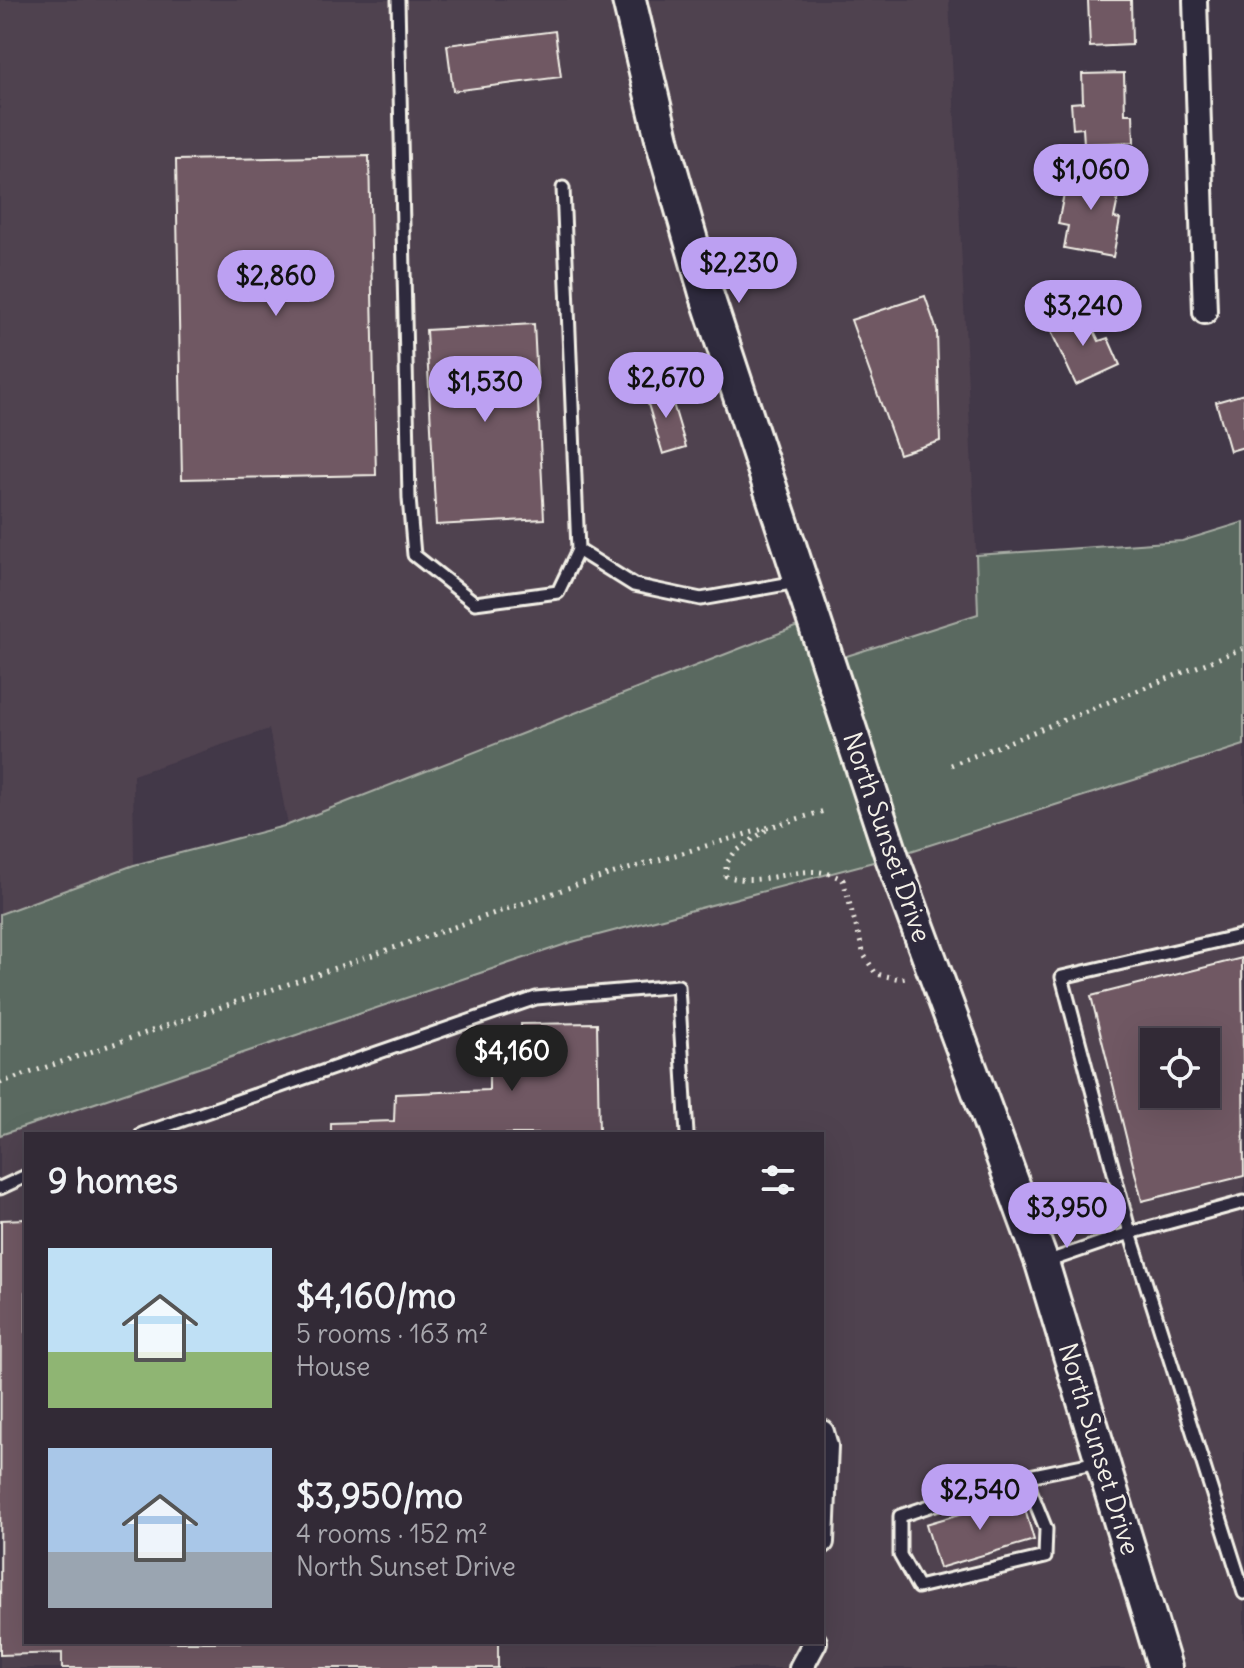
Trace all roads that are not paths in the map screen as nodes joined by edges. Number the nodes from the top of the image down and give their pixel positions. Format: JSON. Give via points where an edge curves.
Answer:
{"nodes":[{"id":1,"x":398,"y":0,"type":"edge"},
{"id":2,"x":629,"y":0,"type":"edge"},
{"id":3,"x":1195,"y":0,"type":"edge"},
{"id":4,"x":563,"y":188,"type":"dead end"},
{"id":5,"x":1205,"y":312,"type":"dead end"},
{"id":6,"x":578,"y":550,"type":"junction"},
{"id":7,"x":801,"y":581,"type":"junction"},
{"id":8,"x":1244,"y":935,"type":"edge"},
{"id":9,"x":148,"y":1132,"type":"edge"},
{"id":10,"x":687,"y":1132,"type":"edge"},
{"id":11,"x":24,"y":1177,"type":"edge"},
{"id":12,"x":0,"y":1188,"type":"edge"},
{"id":13,"x":1244,"y":1202,"type":"edge"},
{"id":14,"x":1130,"y":1233,"type":"junction"},
{"id":15,"x":1042,"y":1263,"type":"junction"},
{"id":16,"x":824,"y":1439,"type":"edge"},
{"id":17,"x":1102,"y":1462,"type":"junction"},
{"id":18,"x":1025,"y":1477,"type":"junction"},
{"id":19,"x":824,"y":1494,"type":"edge"},
{"id":20,"x":1244,"y":1593,"type":"edge"},
{"id":21,"x":814,"y":1644,"type":"edge"},
{"id":22,"x":801,"y":1668,"type":"edge"},
{"id":23,"x":1165,"y":1668,"type":"edge"}],
"edges":[{"from":1,"to":6,"type":"lane","via":[[414,555],[475,603],[558,592]]},
{"from":2,"to":7,"type":"main road","name":"North Sunset Drive","via":[[702,278]]},
{"from":3,"to":5,"type":"street"},
{"from":4,"to":6,"type":"lane"},
{"from":6,"to":7,"type":"lane","via":[[634,585],[701,599]]},
{"from":7,"to":15,"type":"main road","name":"North Sunset Drive","via":[[933,972]]},
{"from":8,"to":14,"type":"lane","via":[[1062,977]]},
{"from":9,"to":10,"type":"lane","via":[[536,998],[678,986]]},
{"from":11,"to":12,"type":"lane"},
{"from":13,"to":14,"type":"lane"},
{"from":14,"to":15,"type":"lane"},
{"from":14,"to":20,"type":"lane"},
{"from":15,"to":17,"type":"main road","name":"North Sunset Drive"},
{"from":16,"to":19,"type":"street"},
{"from":17,"to":18,"type":"lane"},
{"from":17,"to":23,"type":"main road","name":"North Sunset Drive"},
{"from":18,"to":18,"type":"lane","via":[[1046,1529],[1045,1557],[918,1587],[900,1555],[900,1516]]},
{"from":21,"to":22,"type":"street"}]}
